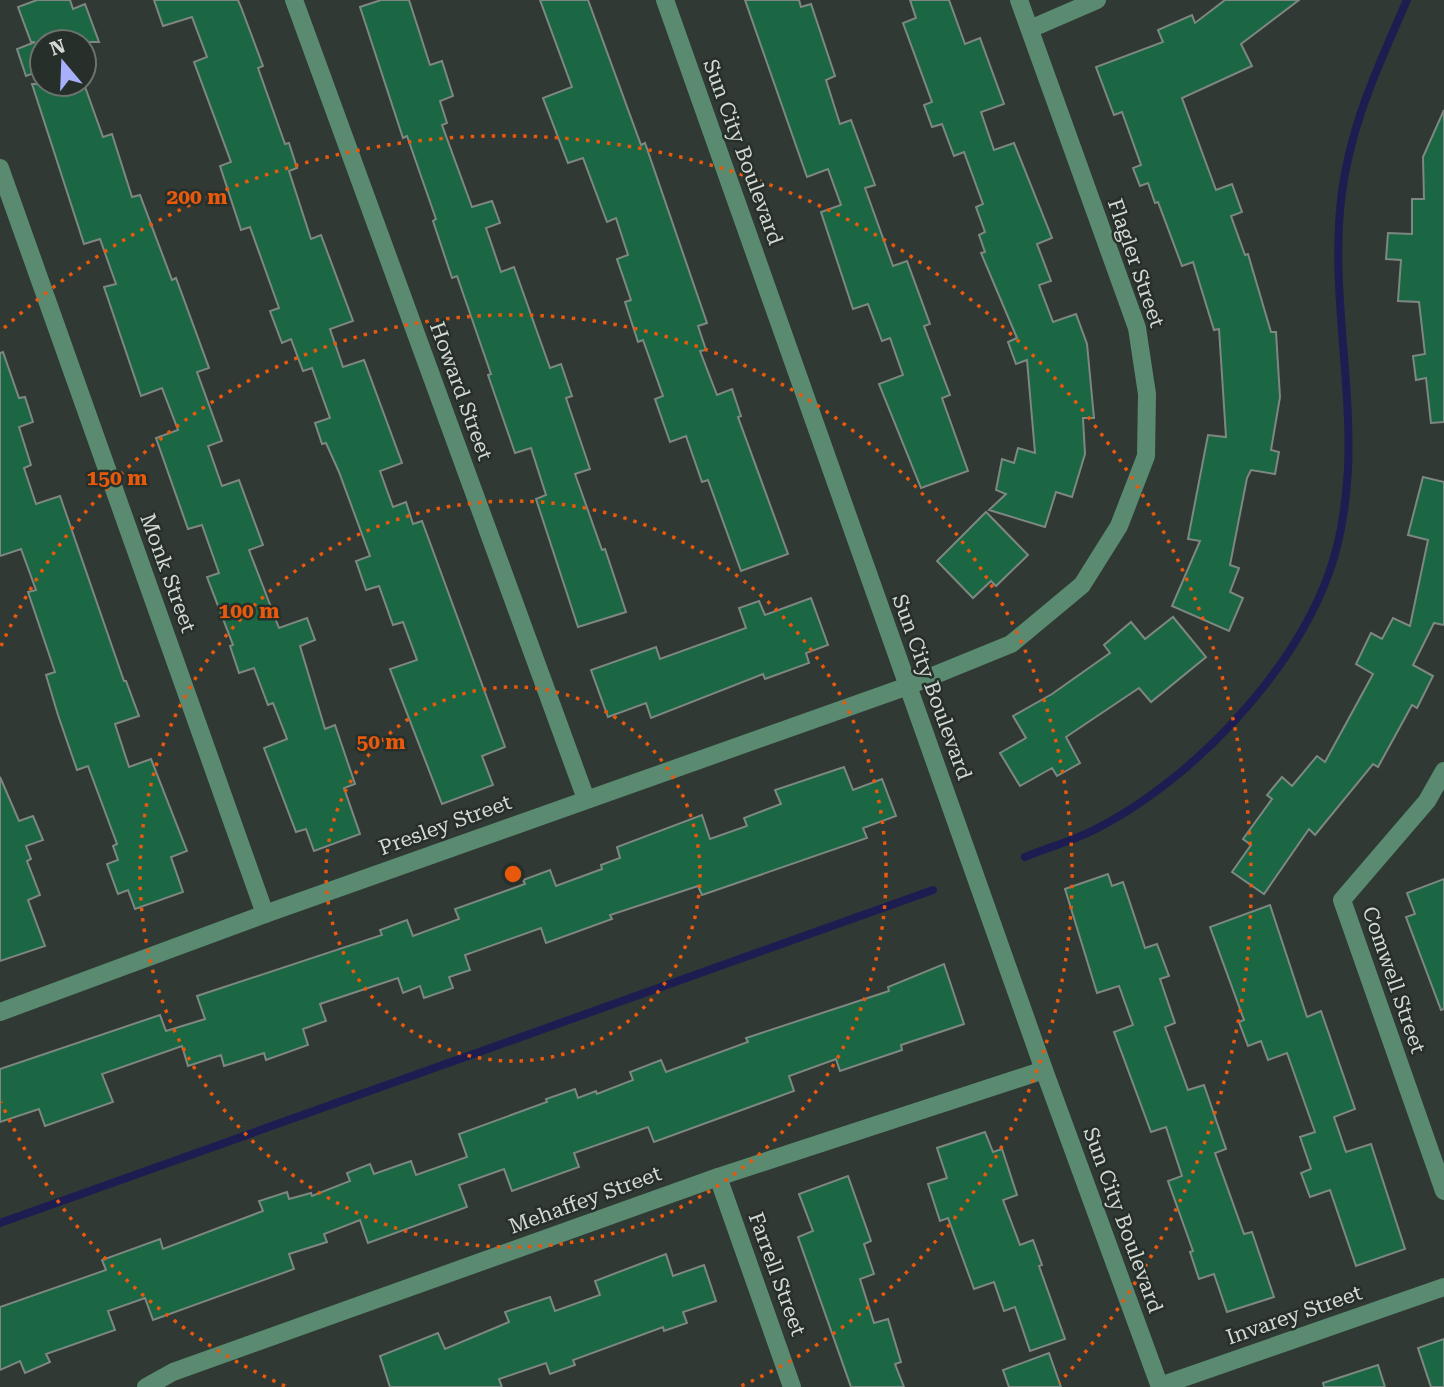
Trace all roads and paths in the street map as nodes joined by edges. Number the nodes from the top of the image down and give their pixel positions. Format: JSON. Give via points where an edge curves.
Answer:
{"nodes":[{"id":1,"x":294,"y":0,"type":"edge"},
{"id":2,"x":665,"y":0,"type":"edge"},
{"id":3,"x":1020,"y":0,"type":"edge"},
{"id":4,"x":1097,"y":0,"type":"edge"},
{"id":5,"x":1030,"y":29,"type":"junction"},
{"id":6,"x":0,"y":168,"type":"edge"},
{"id":7,"x":908,"y":686,"type":"junction"},
{"id":8,"x":1444,"y":771,"type":"edge"},
{"id":9,"x":586,"y":799,"type":"junction"},
{"id":10,"x":265,"y":914,"type":"junction"},
{"id":11,"x":0,"y":1012,"type":"edge"},
{"id":12,"x":1044,"y":1070,"type":"junction"},
{"id":13,"x":718,"y":1177,"type":"junction"},
{"id":14,"x":1444,"y":1191,"type":"edge"},
{"id":15,"x":1444,"y":1287,"type":"edge"},
{"id":16,"x":1160,"y":1386,"type":"edge"},
{"id":17,"x":146,"y":1387,"type":"edge"},
{"id":18,"x":793,"y":1387,"type":"edge"}],
"edges":[{"from":1,"to":9,"type":"street","name":"Howard Street"},
{"from":2,"to":7,"type":"street","name":"Sun City Boulevard"},
{"from":3,"to":5,"type":"street","name":"Flagler Street"},
{"from":4,"to":5,"type":"street"},
{"from":5,"to":7,"type":"street","name":"Flagler Street","via":[[1137,328],[1147,394],[1146,456],[1119,526],[1082,585],[1011,644]]},
{"from":6,"to":10,"type":"street","name":"Monk Street"},
{"from":7,"to":9,"type":"street","name":"Presley Street"},
{"from":7,"to":12,"type":"street","name":"Sun City Boulevard"},
{"from":8,"to":14,"type":"street","name":"Comwell Street","via":[[1427,801],[1342,900]]},
{"from":9,"to":10,"type":"street","name":"Presley Street"},
{"from":10,"to":11,"type":"street","name":"Presley Street"},
{"from":12,"to":13,"type":"street","name":"Mehaffey Street"},
{"from":12,"to":16,"type":"street","name":"Sun City Boulevard"},
{"from":13,"to":17,"type":"street","name":"Mehaffey Street","via":[[173,1372]]},
{"from":13,"to":18,"type":"street","name":"Farrell Street"},
{"from":15,"to":16,"type":"street","name":"Invarey Street"}]}
